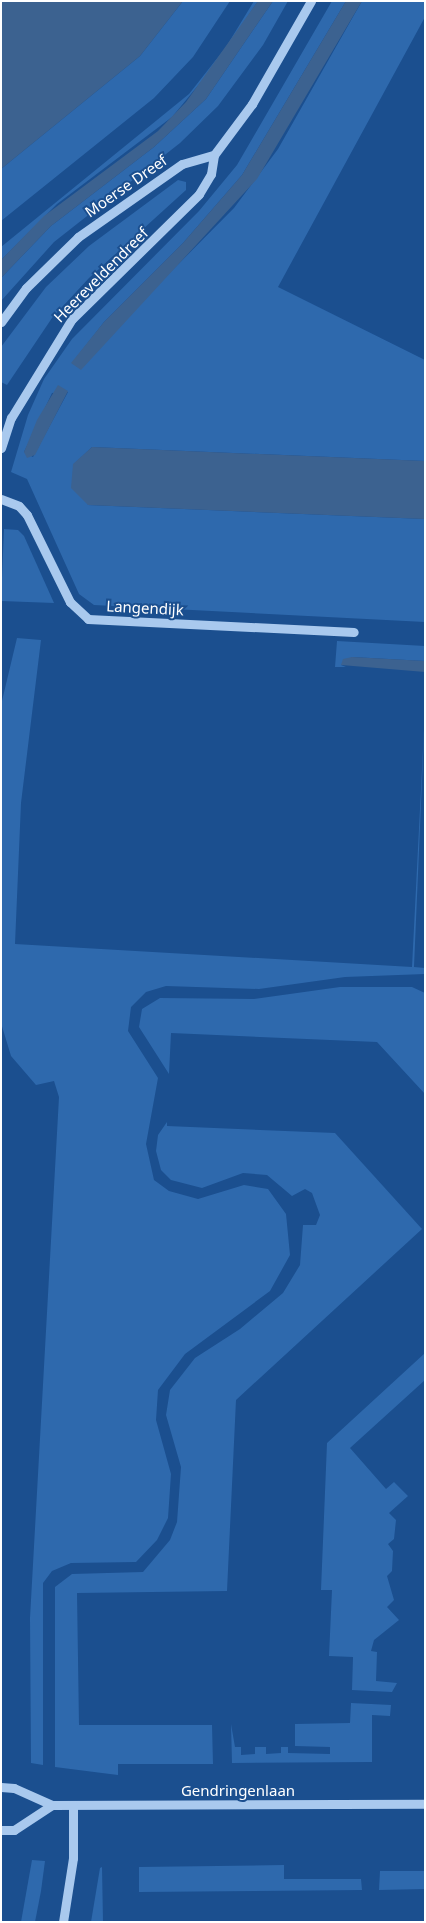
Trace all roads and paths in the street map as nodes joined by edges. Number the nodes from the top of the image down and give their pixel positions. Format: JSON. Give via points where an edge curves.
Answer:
{"nodes":[{"id":1,"x":311,"y":1,"type":"edge"},
{"id":2,"x":214,"y":155,"type":"junction"},
{"id":3,"x":1,"y":322,"type":"edge"},
{"id":4,"x":1,"y":448,"type":"edge"},
{"id":5,"x":1,"y":499,"type":"edge"},
{"id":6,"x":354,"y":632,"type":"dead end"},
{"id":7,"x":1,"y":1788,"type":"edge"},
{"id":8,"x":425,"y":1804,"type":"edge"},
{"id":9,"x":52,"y":1805,"type":"junction"},
{"id":10,"x":74,"y":1805,"type":"junction"},
{"id":11,"x":1,"y":1830,"type":"edge"},
{"id":12,"x":63,"y":1922,"type":"edge"}],
"edges":[{"from":1,"to":2,"type":"street","via":[[252,104]]},
{"from":2,"to":3,"type":"street","name":"Moerse Dreef","via":[[182,164],[78,237],[26,288]]},
{"from":2,"to":4,"type":"street","name":"Heereveldendreef","via":[[211,174],[198,194],[72,319],[11,418]]},
{"from":5,"to":6,"type":"street","name":"Langendijk","via":[[19,506],[27,515],[70,602],[88,619]]},
{"from":7,"to":9,"type":"street","name":"Gendringenlaan","via":[[14,1788]]},
{"from":8,"to":10,"type":"street","name":"Gendringenlaan"},
{"from":9,"to":10,"type":"street","name":"Gendringenlaan"},
{"from":9,"to":11,"type":"street","via":[[14,1830]]},
{"from":10,"to":12,"type":"street","via":[[73,1858]]}]}
